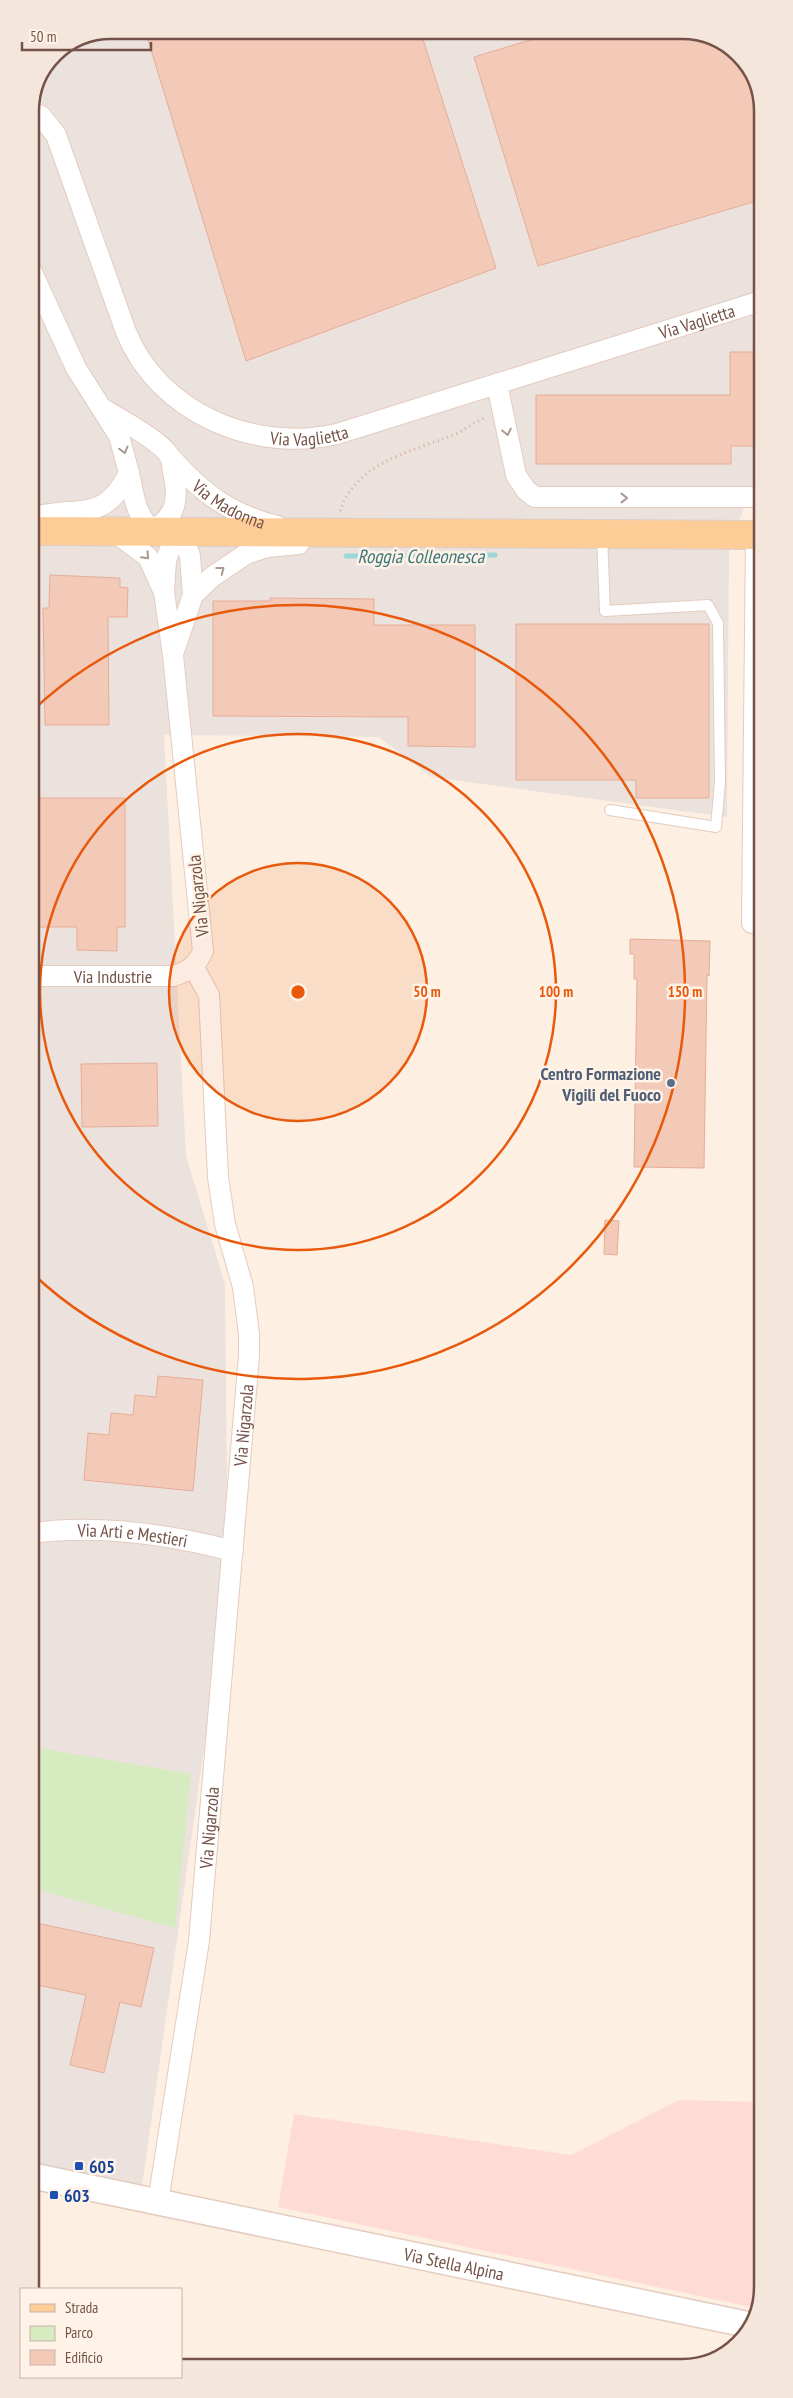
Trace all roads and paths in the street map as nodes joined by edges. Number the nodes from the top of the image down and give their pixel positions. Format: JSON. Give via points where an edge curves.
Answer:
{"nodes":[{"id":1,"x":39,"y":115,"type":"edge"},
{"id":2,"x":39,"y":288,"type":"edge"},
{"id":3,"x":754,"y":303,"type":"edge"},
{"id":4,"x":497,"y":384,"type":"junction"},
{"id":5,"x":101,"y":408,"type":"junction"},
{"id":6,"x":478,"y":421,"type":"dead end"},
{"id":7,"x":170,"y":456,"type":"junction"},
{"id":8,"x":129,"y":473,"type":"junction"},
{"id":9,"x":754,"y":498,"type":"edge"},
{"id":10,"x":39,"y":516,"type":"edge"},
{"id":11,"x":342,"y":523,"type":"junction"},
{"id":12,"x":113,"y":530,"type":"junction"},
{"id":13,"x":153,"y":530,"type":"junction"},
{"id":14,"x":39,"y":531,"type":"edge"},
{"id":15,"x":181,"y":531,"type":"junction"},
{"id":16,"x":300,"y":533,"type":"junction"},
{"id":17,"x":602,"y":534,"type":"junction"},
{"id":18,"x":754,"y":535,"type":"edge"},
{"id":19,"x":164,"y":592,"type":"junction"},
{"id":20,"x":193,"y":595,"type":"junction"},
{"id":21,"x":173,"y":655,"type":"junction"},
{"id":22,"x":610,"y":810,"type":"dead end"},
{"id":23,"x":193,"y":966,"type":"junction"},
{"id":24,"x":39,"y":976,"type":"edge"},
{"id":25,"x":39,"y":1532,"type":"edge"},
{"id":26,"x":233,"y":1551,"type":"junction"},
{"id":27,"x":39,"y":2177,"type":"edge"},
{"id":28,"x":158,"y":2202,"type":"junction"},
{"id":29,"x":743,"y":2325,"type":"edge"}],
"edges":[{"from":1,"to":4,"type":"street","name":"Via Vaglietta","via":[[56,135],[135,352],[162,386],[200,414],[223,426],[254,434],[310,439],[345,432]]},
{"from":2,"to":5,"type":"street","name":"Via Madonna","via":[[76,368]]},
{"from":3,"to":4,"type":"street","name":"Via Vaglietta"},
{"from":4,"to":9,"type":"street","one_way":true,"via":[[516,475],[526,490],[536,496]]},
{"from":5,"to":7,"type":"street","name":"Via Madonna","via":[[140,430]]},
{"from":5,"to":8,"type":"street","name":"Via Madonna","one_way":true,"via":[[120,436]]},
{"from":6,"to":11,"type":"path","via":[[453,436],[423,444],[392,458],[366,474],[344,499]]},
{"from":7,"to":13,"type":"street","name":"Via Madonna","via":[[176,487],[175,506],[167,520]]},
{"from":7,"to":16,"type":"street","name":"Via Madonna","via":[[201,489],[227,508],[257,521]]},
{"from":8,"to":10,"type":"street","via":[[117,494],[101,506],[88,511]]},
{"from":8,"to":13,"type":"street","name":"Via Madonna","via":[[137,509],[144,523]]},
{"from":11,"to":16,"type":"main road"},
{"from":11,"to":17,"type":"main road"},
{"from":20,"to":11,"type":"street","name":"Via Nigarzola","one_way":true,"via":[[225,566],[246,554],[267,547],[315,542]]},
{"from":12,"to":13,"type":"main road"},
{"from":12,"to":14,"type":"main road"},
{"from":12,"to":19,"type":"street","name":"Via Nigarzola","one_way":true,"via":[[148,557]]},
{"from":13,"to":15,"type":"main road"},
{"from":15,"to":16,"type":"main road"},
{"from":15,"to":19,"type":"street","name":"Via Nigarzola","via":[[166,560]]},
{"from":15,"to":20,"type":"street","name":"Via Nigarzola","via":[[190,556]]},
{"from":17,"to":18,"type":"main road"},
{"from":17,"to":22,"type":"lane","via":[[605,611],[708,605],[718,623],[720,782],[716,827]]},
{"from":19,"to":21,"type":"street","name":"Via Nigarzola"},
{"from":20,"to":21,"type":"street","name":"Via Nigarzola"},
{"from":21,"to":23,"type":"street","name":"Via Nigarzola","via":[[203,951]]},
{"from":23,"to":24,"type":"street","name":"Via Industrie","via":[[173,976]]},
{"from":23,"to":26,"type":"street","name":"Via Nigarzola","via":[[209,994],[218,1177],[225,1224],[243,1287],[249,1334]]},
{"from":25,"to":26,"type":"street","name":"Via Arti e Mestieri","via":[[112,1531]]},
{"from":26,"to":28,"type":"street","name":"Via Nigarzola","via":[[199,1941]]},
{"from":27,"to":28,"type":"street","name":"Via Stella Alpina"},
{"from":28,"to":29,"type":"street","name":"Via Stella Alpina"}]}
